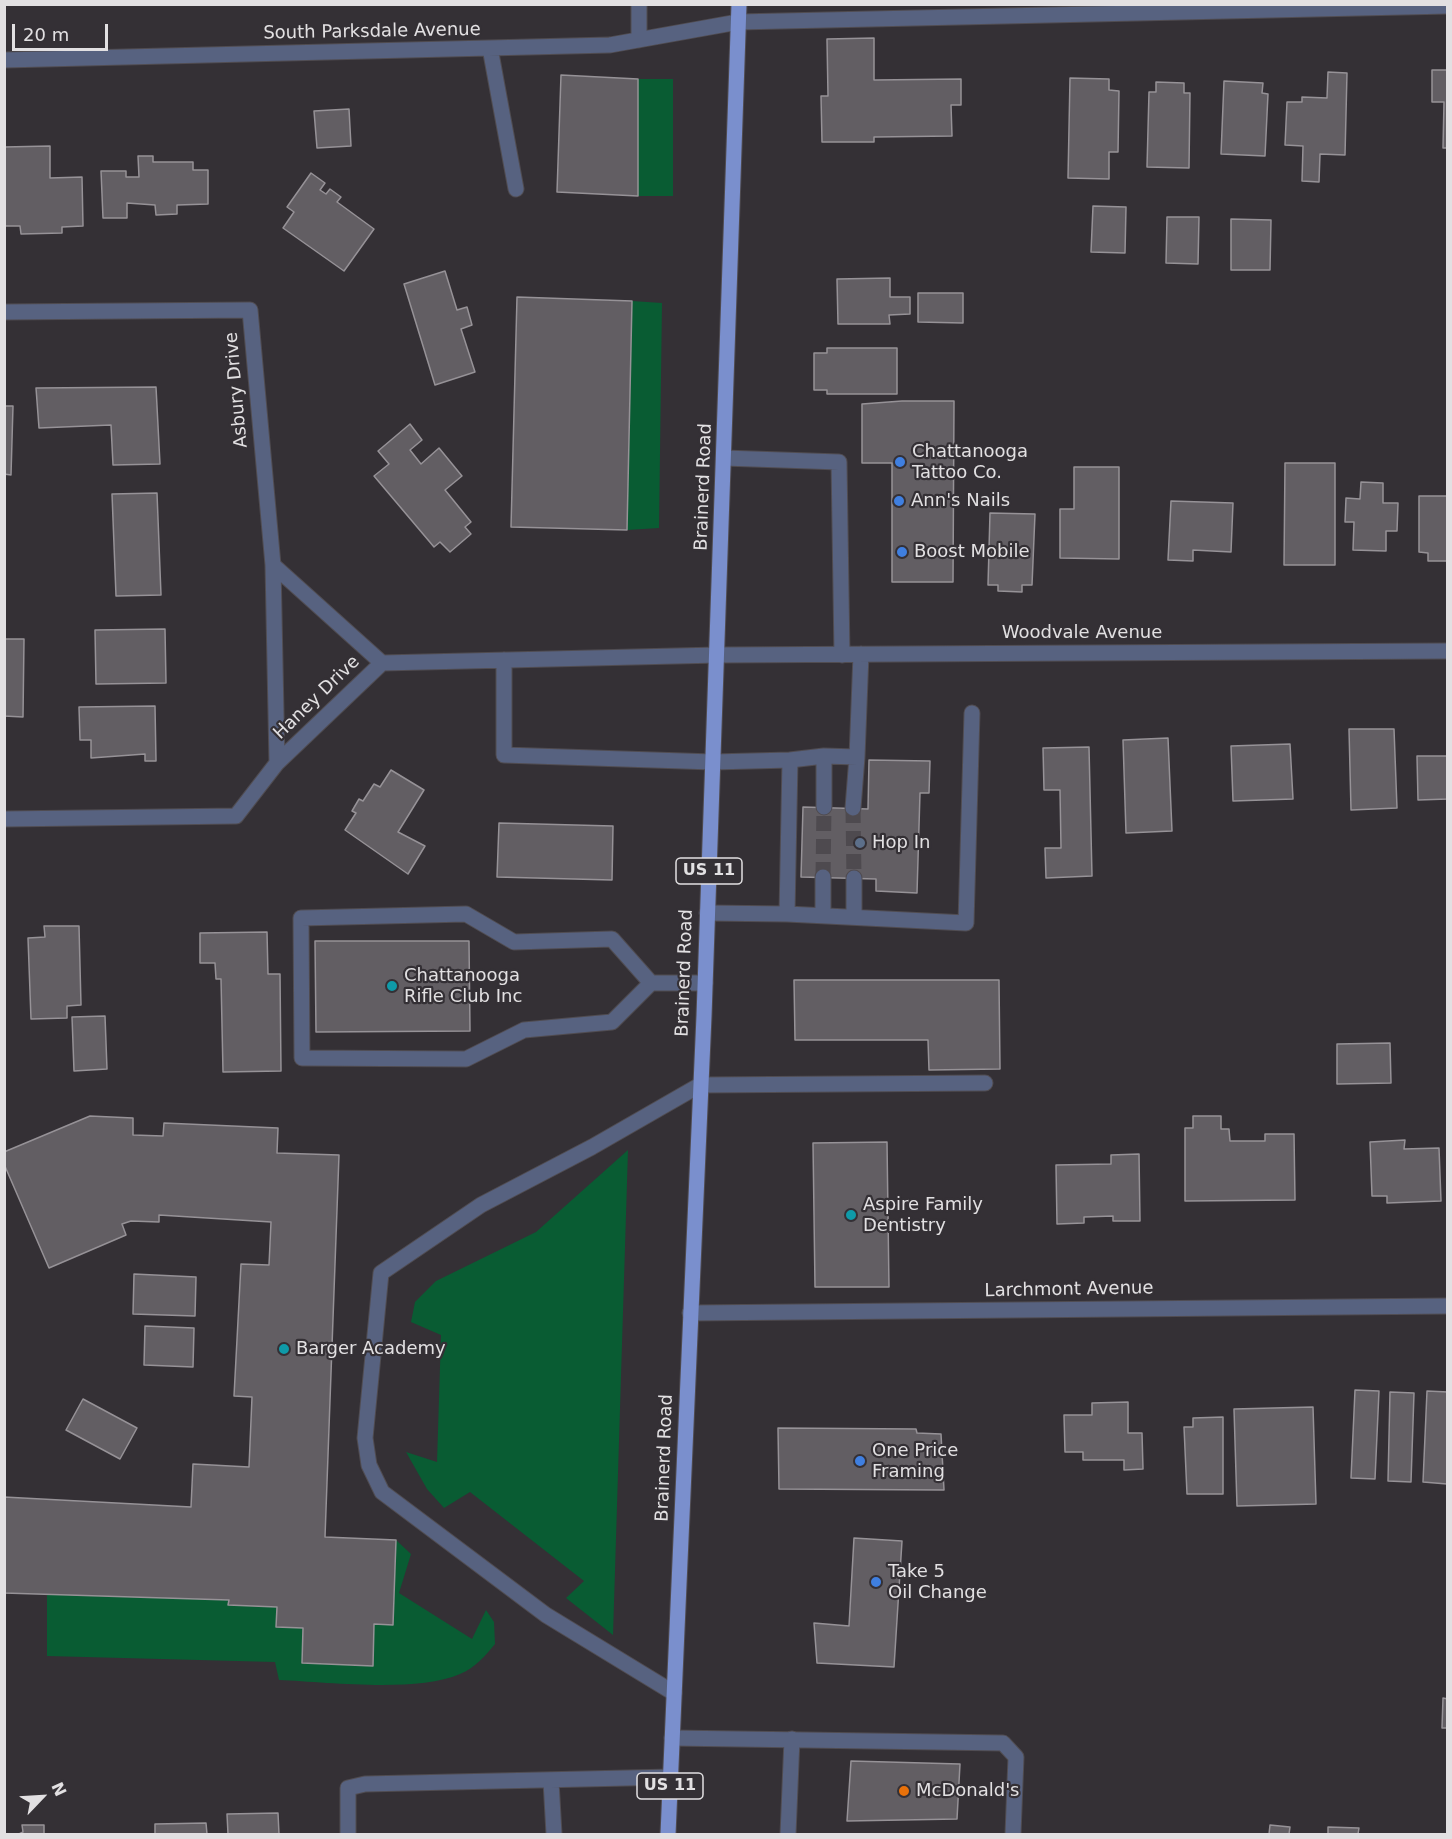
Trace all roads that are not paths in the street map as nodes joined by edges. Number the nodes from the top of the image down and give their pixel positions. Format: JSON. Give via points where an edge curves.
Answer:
{"nodes":[{"id":1,"x":639,"y":4,"type":"edge"},
{"id":2,"x":739,"y":4,"type":"edge"},
{"id":3,"x":1379,"y":6,"type":"edge"},
{"id":4,"x":1448,"y":6,"type":"edge"},
{"id":5,"x":738,"y":22,"type":"junction"},
{"id":6,"x":639,"y":40,"type":"junction"},
{"id":7,"x":490,"y":48,"type":"junction"},
{"id":8,"x":4,"y":60,"type":"edge"},
{"id":9,"x":516,"y":189,"type":"dead end"},
{"id":10,"x":4,"y":312,"type":"edge"},
{"id":11,"x":724,"y":458,"type":"junction"},
{"id":12,"x":273,"y":565,"type":"junction"},
{"id":13,"x":1448,"y":651,"type":"edge"},
{"id":14,"x":861,"y":654,"type":"junction"},
{"id":15,"x":842,"y":655,"type":"junction"},
{"id":16,"x":718,"y":656,"type":"junction"},
{"id":17,"x":504,"y":660,"type":"junction"},
{"id":18,"x":382,"y":663,"type":"junction"},
{"id":19,"x":972,"y":713,"type":"dead end"},
{"id":20,"x":824,"y":756,"type":"junction"},
{"id":21,"x":856,"y":757,"type":"junction"},
{"id":22,"x":790,"y":760,"type":"junction"},
{"id":23,"x":713,"y":762,"type":"junction"},
{"id":24,"x":277,"y":763,"type":"junction"},
{"id":25,"x":824,"y":807,"type":"tunnel mouth"},
{"id":26,"x":853,"y":808,"type":"tunnel mouth"},
{"id":27,"x":4,"y":819,"type":"edge"},
{"id":28,"x":824,"y":877,"type":"tunnel mouth"},
{"id":29,"x":854,"y":878,"type":"tunnel mouth"},
{"id":30,"x":707,"y":913,"type":"junction"},
{"id":31,"x":787,"y":914,"type":"junction"},
{"id":32,"x":824,"y":915,"type":"junction"},
{"id":33,"x":854,"y":916,"type":"junction"},
{"id":34,"x":705,"y":982,"type":"junction"},
{"id":35,"x":651,"y":983,"type":"junction"},
{"id":36,"x":985,"y":1083,"type":"dead end"},
{"id":37,"x":700,"y":1085,"type":"junction"},
{"id":38,"x":1448,"y":1306,"type":"edge"},
{"id":39,"x":690,"y":1312,"type":"junction"},
{"id":40,"x":674,"y":1693,"type":"junction"},
{"id":41,"x":672,"y":1738,"type":"junction"},
{"id":42,"x":792,"y":1739,"type":"junction"},
{"id":43,"x":670,"y":1777,"type":"junction"},
{"id":44,"x":551,"y":1781,"type":"junction"},
{"id":45,"x":348,"y":1834,"type":"edge"},
{"id":46,"x":554,"y":1834,"type":"edge"},
{"id":47,"x":668,"y":1834,"type":"edge"},
{"id":48,"x":788,"y":1834,"type":"edge"},
{"id":49,"x":1013,"y":1834,"type":"edge"}],
"edges":[{"from":1,"to":6,"type":"street"},
{"from":2,"to":5,"type":"main road","name":"Brainerd Road","number":"US 11"},
{"from":3,"to":4,"type":"street","name":"South Parksdale Avenue"},
{"from":3,"to":5,"type":"street","name":"South Parksdale Avenue"},
{"from":5,"to":6,"type":"street","name":"South Parksdale Avenue"},
{"from":5,"to":11,"type":"main road","name":"Brainerd Road","number":"US 11"},
{"from":6,"to":7,"type":"street","name":"South Parksdale Avenue","via":[[610,45]]},
{"from":7,"to":8,"type":"street","name":"South Parksdale Avenue"},
{"from":7,"to":9,"type":"street"},
{"from":10,"to":12,"type":"street","name":"Asbury Drive","via":[[250,310]]},
{"from":11,"to":15,"type":"street","via":[[839,462]]},
{"from":11,"to":16,"type":"main road","name":"Brainerd Road","number":"US 11"},
{"from":12,"to":18,"type":"street"},
{"from":12,"to":24,"type":"street"},
{"from":13,"to":14,"type":"street","name":"Woodvale Avenue"},
{"from":14,"to":15,"type":"street","name":"Woodvale Avenue"},
{"from":14,"to":21,"type":"street"},
{"from":15,"to":16,"type":"street","name":"Woodvale Avenue"},
{"from":16,"to":17,"type":"street","name":"Haney Drive"},
{"from":16,"to":23,"type":"main road","name":"Brainerd Road","number":"US 11"},
{"from":17,"to":18,"type":"street","name":"Haney Drive"},
{"from":17,"to":23,"type":"street","via":[[504,755]]},
{"from":18,"to":24,"type":"street","name":"Haney Drive"},
{"from":19,"to":33,"type":"street","via":[[966,923]]},
{"from":20,"to":21,"type":"street"},
{"from":20,"to":22,"type":"street"},
{"from":20,"to":25,"type":"street"},
{"from":21,"to":26,"type":"street"},
{"from":22,"to":23,"type":"street"},
{"from":22,"to":31,"type":"street"},
{"from":23,"to":30,"type":"main road","name":"Brainerd Road","number":"US 11"},
{"from":24,"to":27,"type":"street","name":"Haney Drive","via":[[236,816]]},
{"from":28,"to":32,"type":"street"},
{"from":29,"to":33,"type":"street"},
{"from":30,"to":31,"type":"street"},
{"from":30,"to":34,"type":"main road","name":"Brainerd Road","number":"US 11"},
{"from":31,"to":32,"type":"street"},
{"from":32,"to":33,"type":"street"},
{"from":34,"to":35,"type":"street"},
{"from":34,"to":37,"type":"main road","name":"Brainerd Road","number":"US 11"},
{"from":35,"to":35,"type":"street","via":[[612,939],[514,942],[466,914],[301,918],[302,1058],[466,1059],[524,1030],[612,1022]]},
{"from":36,"to":37,"type":"street"},
{"from":37,"to":39,"type":"main road","name":"Brainerd Road","number":"US 11"},
{"from":37,"to":40,"type":"street","via":[[481,1205],[381,1273],[365,1438],[369,1465],[382,1492],[546,1615]]},
{"from":38,"to":39,"type":"street","name":"Larchmont Avenue"},
{"from":39,"to":40,"type":"main road","name":"Brainerd Road","number":"US 11"},
{"from":40,"to":41,"type":"main road","name":"Brainerd Road","number":"US 11"},
{"from":41,"to":42,"type":"street"},
{"from":41,"to":43,"type":"main road","name":"Brainerd Road","number":"US 11"},
{"from":42,"to":48,"type":"street"},
{"from":42,"to":49,"type":"street","via":[[1003,1743],[1016,1757]]},
{"from":43,"to":44,"type":"street"},
{"from":43,"to":47,"type":"main road","name":"Brainerd Road","number":"US 11"},
{"from":44,"to":45,"type":"street","via":[[366,1784],[348,1788]]},
{"from":44,"to":46,"type":"street"}]}
